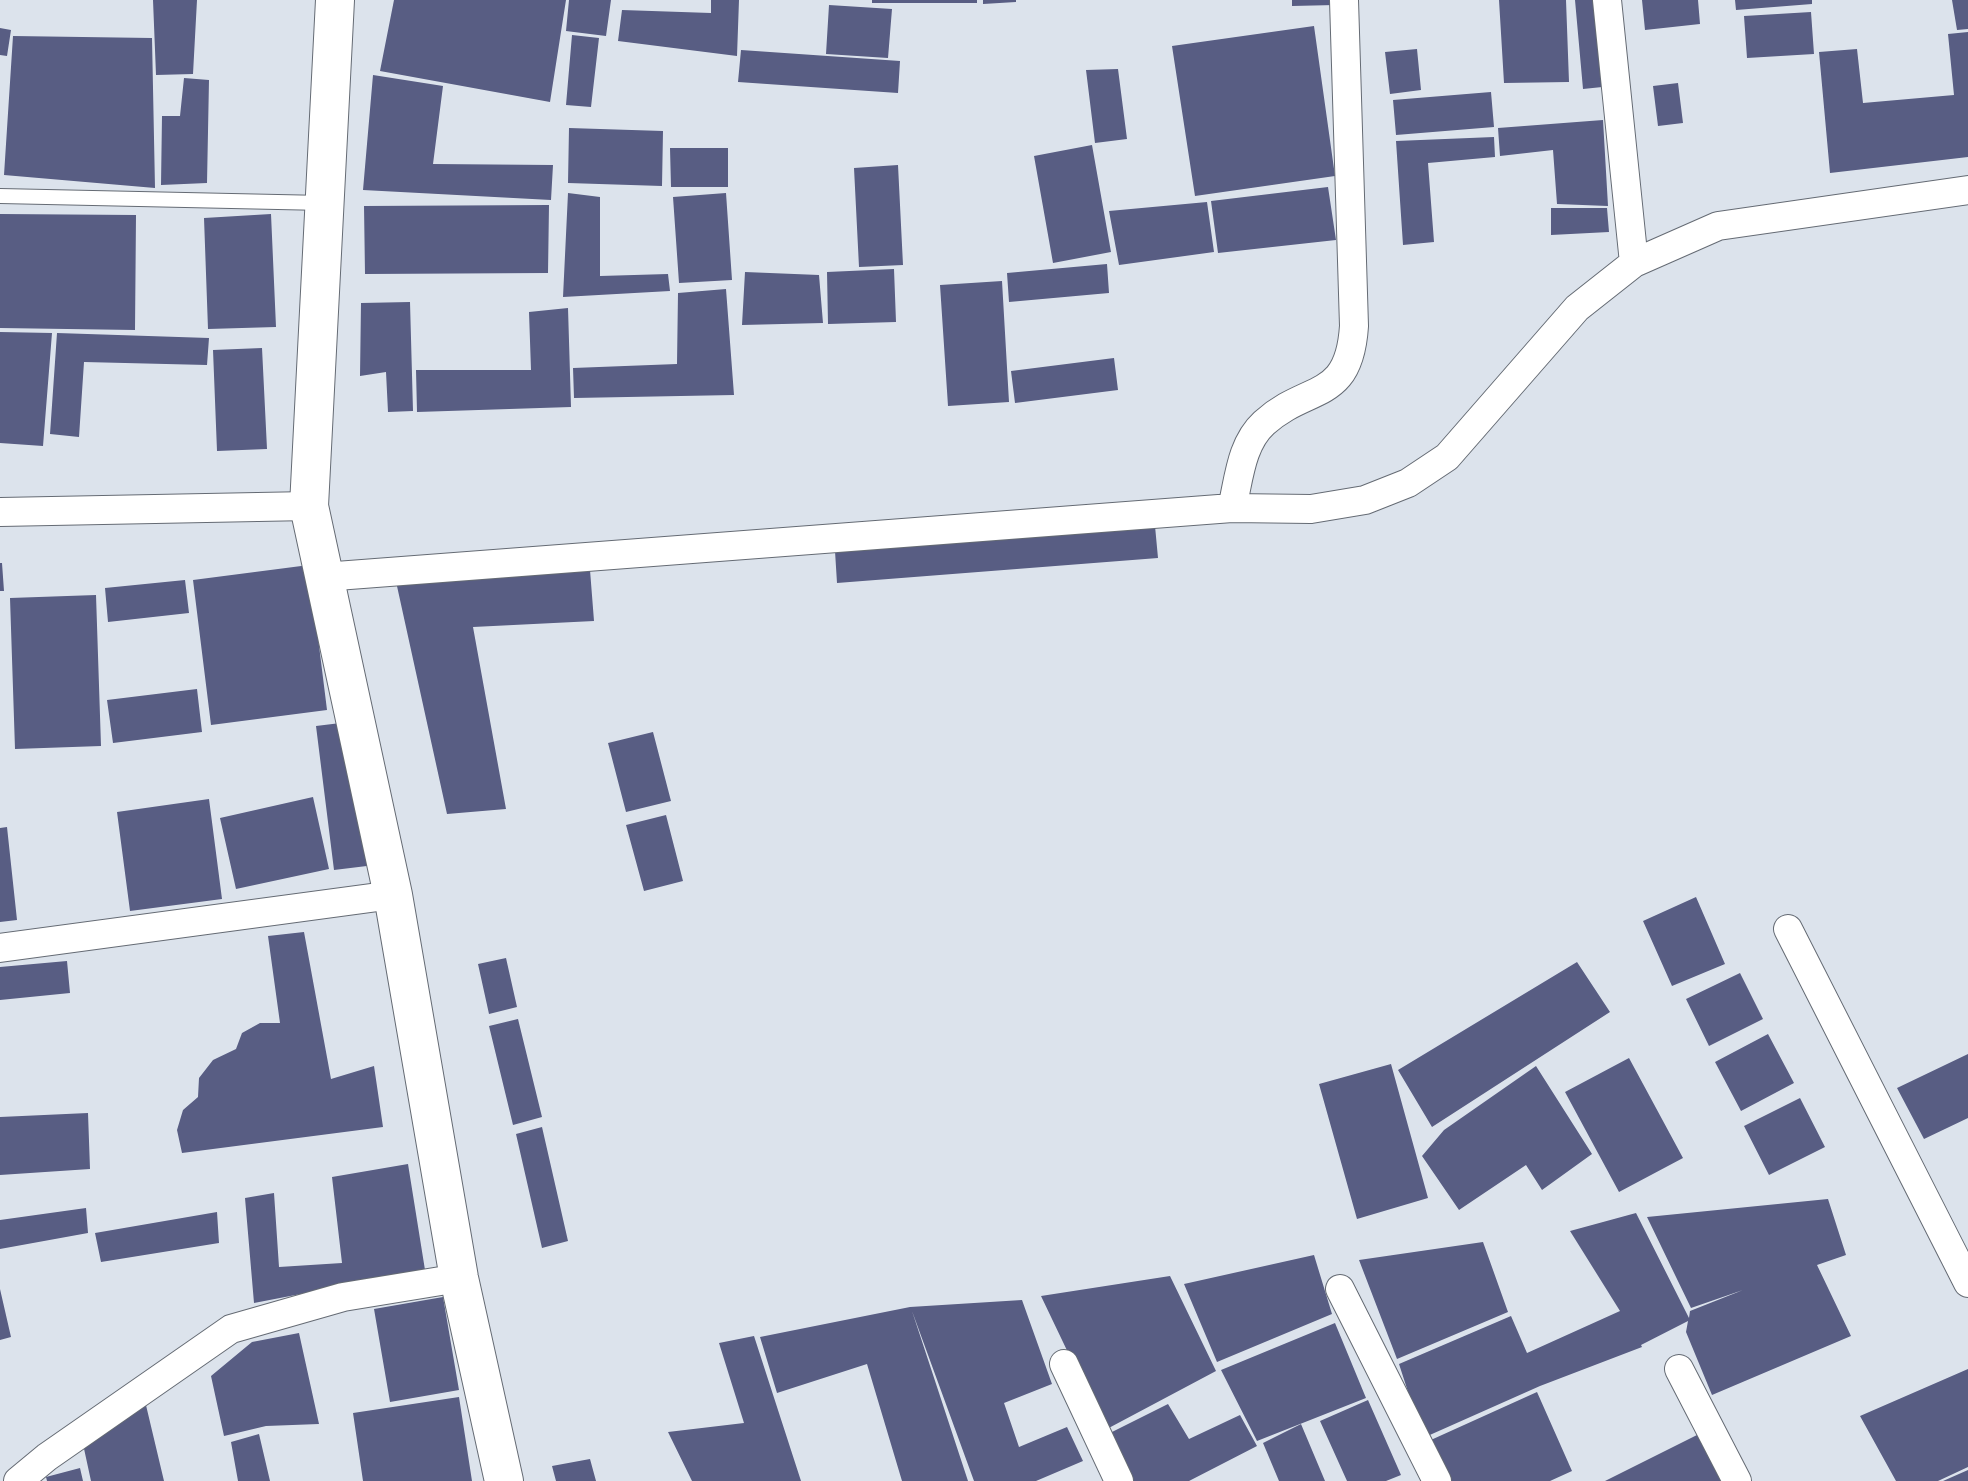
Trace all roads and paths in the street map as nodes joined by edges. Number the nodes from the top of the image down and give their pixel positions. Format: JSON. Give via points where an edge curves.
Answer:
{"nodes":[{"id":1,"x":335,"y":0,"type":"edge"},
{"id":2,"x":1344,"y":0,"type":"edge"},
{"id":3,"x":1607,"y":0,"type":"edge"},
{"id":4,"x":1968,"y":190,"type":"edge"},
{"id":5,"x":0,"y":196,"type":"edge"},
{"id":6,"x":325,"y":203,"type":"junction"},
{"id":7,"x":1634,"y":263,"type":"junction"},
{"id":8,"x":309,"y":506,"type":"junction"},
{"id":9,"x":1232,"y":508,"type":"junction"},
{"id":10,"x":0,"y":512,"type":"edge"},
{"id":11,"x":323,"y":577,"type":"junction"},
{"id":12,"x":393,"y":895,"type":"junction"},
{"id":13,"x":1788,"y":929,"type":"dead end"},
{"id":14,"x":0,"y":948,"type":"edge"},
{"id":15,"x":459,"y":1278,"type":"junction"},
{"id":16,"x":1968,"y":1283,"type":"edge"},
{"id":17,"x":1340,"y":1289,"type":"dead end"},
{"id":18,"x":1064,"y":1364,"type":"dead end"},
{"id":19,"x":1679,"y":1369,"type":"dead end"},
{"id":20,"x":18,"y":1481,"type":"edge"},
{"id":21,"x":504,"y":1481,"type":"edge"},
{"id":22,"x":1119,"y":1481,"type":"edge"},
{"id":23,"x":1437,"y":1481,"type":"edge"},
{"id":24,"x":1737,"y":1481,"type":"edge"}],
"edges":[{"from":1,"to":6,"type":"street"},
{"from":2,"to":9,"type":"street","via":[[1352,352],[1340,376],[1264,423],[1246,448]]},
{"from":3,"to":7,"type":"street"},
{"from":4,"to":7,"type":"street","via":[[1718,226]]},
{"from":5,"to":6,"type":"lane"},
{"from":6,"to":8,"type":"street"},
{"from":7,"to":9,"type":"street","via":[[1577,308],[1447,457],[1408,483],[1365,500],[1311,509]]},
{"from":8,"to":10,"type":"street"},
{"from":8,"to":11,"type":"street"},
{"from":9,"to":11,"type":"street"},
{"from":11,"to":12,"type":"street"},
{"from":12,"to":14,"type":"street"},
{"from":12,"to":15,"type":"street"},
{"from":13,"to":16,"type":"street"},
{"from":15,"to":20,"type":"street","via":[[343,1297],[231,1329]]},
{"from":15,"to":21,"type":"street"},
{"from":17,"to":23,"type":"street"},
{"from":18,"to":22,"type":"street"},
{"from":19,"to":24,"type":"street"}]}
